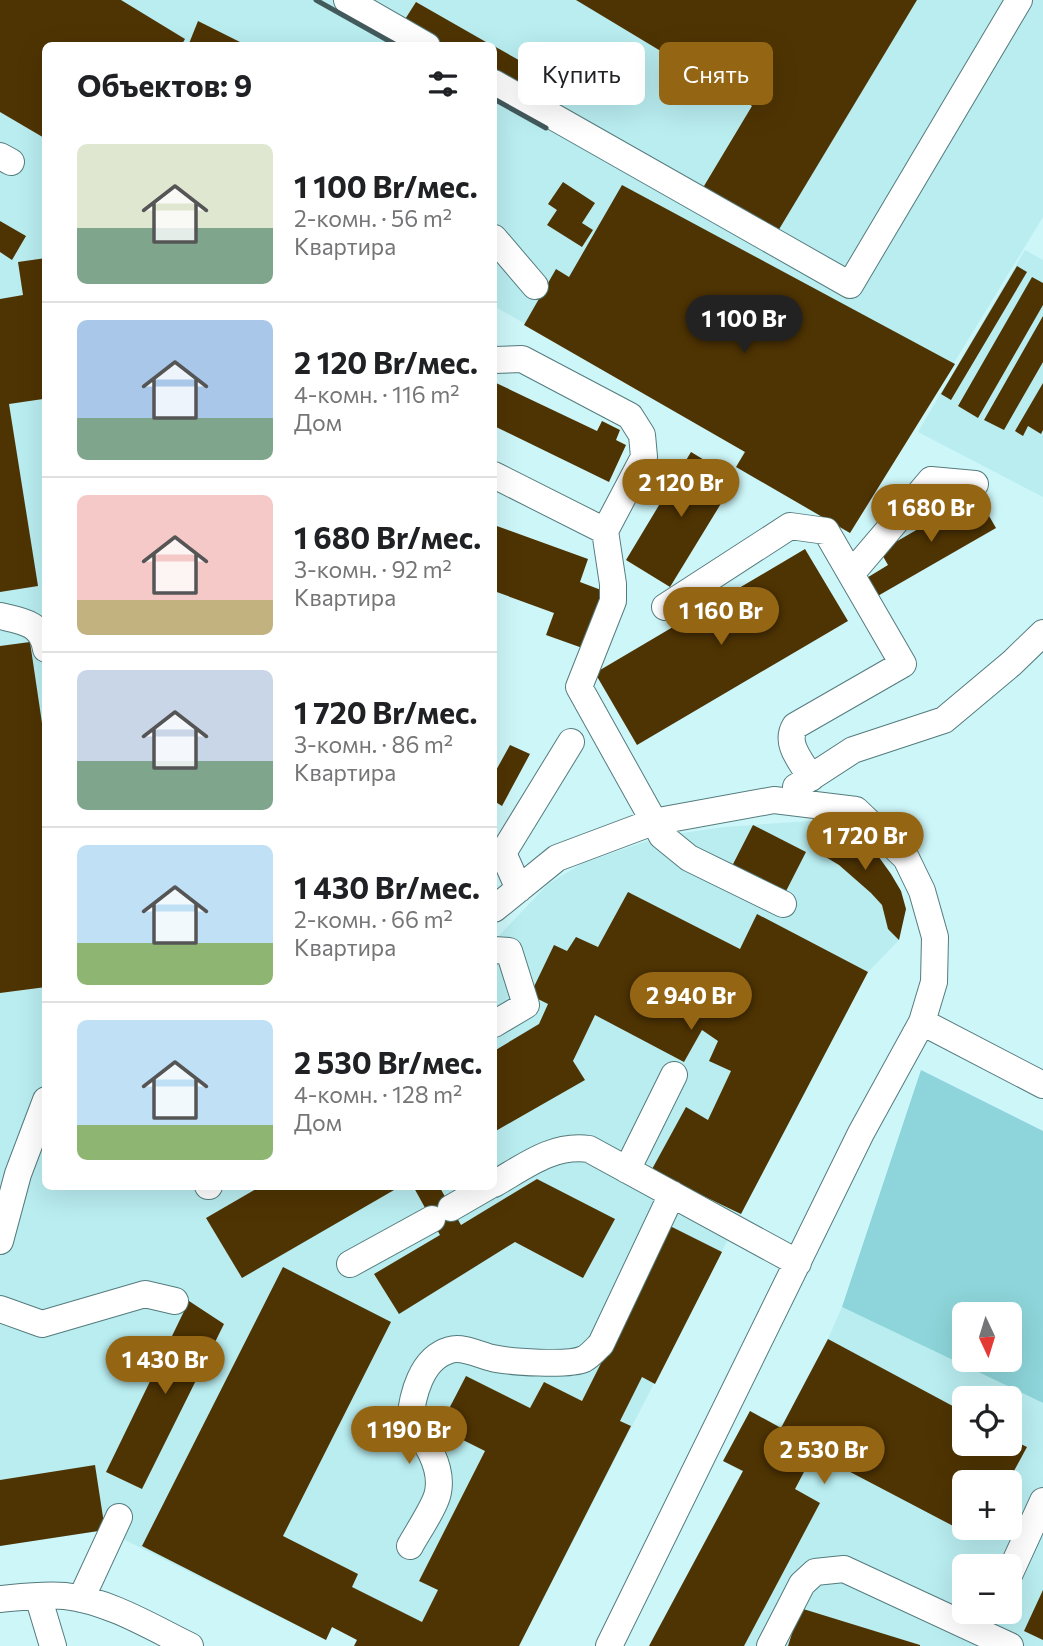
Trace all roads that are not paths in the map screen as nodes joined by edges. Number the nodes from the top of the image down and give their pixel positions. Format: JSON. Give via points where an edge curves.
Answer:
{"nodes":[{"id":1,"x":347,"y":0,"type":"edge"},
{"id":2,"x":1019,"y":0,"type":"edge"},
{"id":3,"x":420,"y":42,"type":"edge"},
{"id":4,"x":497,"y":85,"type":"edge"},
{"id":5,"x":497,"y":242,"type":"edge"},
{"id":6,"x":535,"y":286,"type":"dead end"},
{"id":7,"x":497,"y":360,"type":"edge"},
{"id":8,"x":497,"y":477,"type":"edge"},
{"id":9,"x":975,"y":484,"type":"dead end"},
{"id":10,"x":605,"y":531,"type":"junction"},
{"id":11,"x":851,"y":574,"type":"junction"},
{"id":12,"x":665,"y":607,"type":"dead end"},
{"id":13,"x":0,"y":616,"type":"edge"},
{"id":14,"x":1043,"y":633,"type":"edge"},
{"id":15,"x":42,"y":635,"type":"edge"},
{"id":16,"x":571,"y":742,"type":"dead end"},
{"id":17,"x":811,"y":778,"type":"junction"},
{"id":18,"x":774,"y":800,"type":"junction"},
{"id":19,"x":653,"y":822,"type":"junction"},
{"id":20,"x":519,"y":889,"type":"junction"},
{"id":21,"x":783,"y":904,"type":"dead end"},
{"id":22,"x":497,"y":906,"type":"edge"},
{"id":23,"x":497,"y":922,"type":"edge"},
{"id":24,"x":501,"y":950,"type":"edge"},
{"id":25,"x":497,"y":1022,"type":"edge"},
{"id":26,"x":922,"y":1022,"type":"junction"},
{"id":27,"x":674,"y":1075,"type":"dead end"},
{"id":28,"x":1043,"y":1085,"type":"edge"},
{"id":29,"x":42,"y":1111,"type":"edge"},
{"id":30,"x":627,"y":1170,"type":"junction"},
{"id":31,"x":497,"y":1182,"type":"edge"},
{"id":32,"x":482,"y":1190,"type":"edge"},
{"id":33,"x":672,"y":1194,"type":"junction"},
{"id":34,"x":0,"y":1241,"type":"edge"},
{"id":35,"x":798,"y":1263,"type":"junction"},
{"id":36,"x":350,"y":1264,"type":"dead end"},
{"id":37,"x":175,"y":1301,"type":"dead end"},
{"id":38,"x":0,"y":1309,"type":"edge"},
{"id":39,"x":1043,"y":1501,"type":"edge"},
{"id":40,"x":119,"y":1517,"type":"dead end"},
{"id":41,"x":410,"y":1546,"type":"dead end"},
{"id":42,"x":1019,"y":1554,"type":"edge"},
{"id":43,"x":38,"y":1596,"type":"junction"},
{"id":44,"x":0,"y":1599,"type":"edge"},
{"id":45,"x":80,"y":1599,"type":"junction"},
{"id":46,"x":952,"y":1609,"type":"edge"},
{"id":47,"x":989,"y":1624,"type":"edge"},
{"id":48,"x":54,"y":1646,"type":"edge"},
{"id":49,"x":190,"y":1646,"type":"edge"},
{"id":50,"x":609,"y":1646,"type":"edge"},
{"id":51,"x":771,"y":1646,"type":"edge"},
{"id":52,"x":1010,"y":1646,"type":"edge"}],
"edges":[{"from":1,"to":3,"type":"street"},
{"from":2,"to":4,"type":"street","via":[[850,285]]},
{"from":5,"to":6,"type":"street"},
{"from":7,"to":10,"type":"street","via":[[522,359],[629,416],[642,435],[644,457]]},
{"from":8,"to":10,"type":"street"},
{"from":9,"to":11,"type":"street","via":[[931,480]]},
{"from":10,"to":19,"type":"street","via":[[613,601],[579,687]]},
{"from":11,"to":12,"type":"street","via":[[826,531],[790,526]]},
{"from":11,"to":17,"type":"street","via":[[903,664],[794,726],[791,744]]},
{"from":13,"to":15,"type":"street","via":[[29,623]]},
{"from":14,"to":17,"type":"street","via":[[944,720],[853,750]]},
{"from":16,"to":20,"type":"street","via":[[503,853]]},
{"from":17,"to":18,"type":"street"},
{"from":18,"to":19,"type":"street"},
{"from":18,"to":26,"type":"street","via":[[856,810],[906,858],[922,891],[935,937],[934,982]]},
{"from":19,"to":20,"type":"street","via":[[557,858]]},
{"from":19,"to":21,"type":"street","via":[[688,858]]},
{"from":20,"to":22,"type":"street"},
{"from":23,"to":24,"type":"street"},
{"from":24,"to":25,"type":"street","via":[[526,1005]]},
{"from":26,"to":28,"type":"street"},
{"from":26,"to":35,"type":"street"},
{"from":27,"to":30,"type":"street"},
{"from":29,"to":34,"type":"street"},
{"from":30,"to":31,"type":"street","via":[[589,1149],[575,1147],[552,1151]]},
{"from":30,"to":33,"type":"street"},
{"from":32,"to":36,"type":"street"},
{"from":33,"to":35,"type":"street"},
{"from":33,"to":41,"type":"street","via":[[601,1344],[584,1359],[558,1363],[496,1359],[450,1350],[431,1361],[411,1405],[410,1422],[437,1467],[438,1493]]},
{"from":35,"to":50,"type":"street"},
{"from":37,"to":38,"type":"street","via":[[145,1294],[42,1324]]},
{"from":39,"to":42,"type":"street"},
{"from":40,"to":45,"type":"street"},
{"from":43,"to":44,"type":"street"},
{"from":43,"to":45,"type":"street"},
{"from":43,"to":48,"type":"street"},
{"from":45,"to":49,"type":"street"},
{"from":46,"to":51,"type":"street","via":[[844,1569],[815,1572],[802,1584]]},
{"from":47,"to":52,"type":"street"}]}
